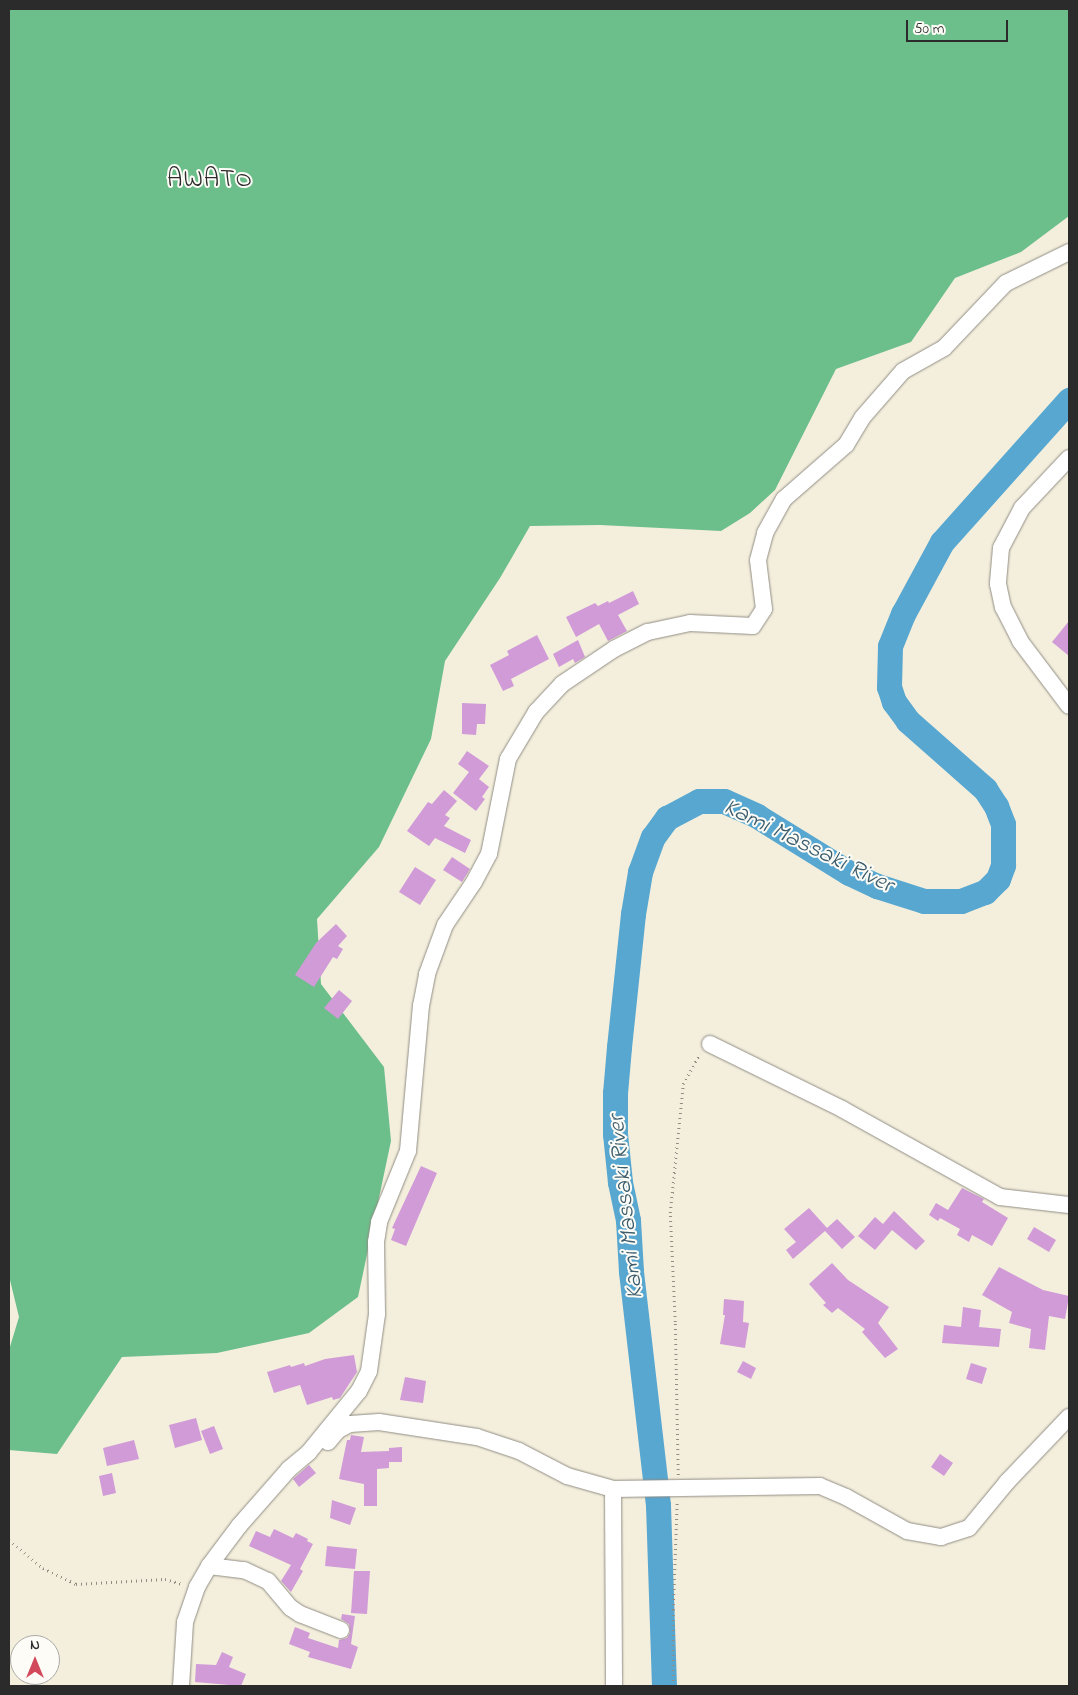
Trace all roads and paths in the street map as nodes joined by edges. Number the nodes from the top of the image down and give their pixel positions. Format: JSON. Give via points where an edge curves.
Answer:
{"nodes":[{"id":1,"x":1069,"y":252,"type":"edge"},
{"id":2,"x":1069,"y":458,"type":"edge"},
{"id":3,"x":1069,"y":706,"type":"edge"},
{"id":4,"x":710,"y":1044,"type":"joint"},
{"id":5,"x":1069,"y":1204,"type":"edge"},
{"id":6,"x":1069,"y":1417,"type":"edge"},
{"id":7,"x":309,"y":1452,"type":"junction"},
{"id":8,"x":612,"y":1489,"type":"junction"},
{"id":9,"x":678,"y":1489,"type":"junction"},
{"id":10,"x":9,"y":1540,"type":"edge"},
{"id":11,"x":209,"y":1566,"type":"junction"},
{"id":12,"x":196,"y":1587,"type":"junction"},
{"id":13,"x":340,"y":1630,"type":"dead end"},
{"id":14,"x":180,"y":1686,"type":"edge"},
{"id":15,"x":614,"y":1686,"type":"edge"},
{"id":16,"x":673,"y":1686,"type":"edge"}],
"edges":[{"from":1,"to":7,"type":"street","via":[[1006,283],[944,348],[903,372],[862,418],[846,445],[784,499],[765,533],[758,560],[764,609],[753,626],[690,623],[648,632],[614,649],[562,684],[536,712],[508,759],[488,854],[474,882],[445,924],[427,974],[421,1006],[408,1151],[379,1222],[376,1242],[377,1314],[369,1371],[359,1391]]},
{"from":2,"to":3,"type":"street","via":[[1022,508],[1002,548],[998,584],[1003,607],[1020,641]]},
{"from":4,"to":5,"type":"street","via":[[842,1109],[1000,1197]]},
{"from":4,"to":9,"type":"path","via":[[696,1057],[683,1084],[670,1213]]},
{"from":6,"to":9,"type":"street","via":[[1007,1482],[969,1528],[941,1537],[907,1531],[820,1486]]},
{"from":7,"to":8,"type":"street","via":[[323,1447],[338,1430],[350,1424],[379,1422],[477,1437],[519,1451],[567,1476]]},
{"from":7,"to":11,"type":"street","via":[[289,1469],[239,1526]]},
{"from":8,"to":9,"type":"street"},
{"from":8,"to":15,"type":"street"},
{"from":9,"to":16,"type":"path"},
{"from":10,"to":12,"type":"path","via":[[43,1568],[76,1584],[165,1579]]},
{"from":11,"to":12,"type":"street"},
{"from":11,"to":13,"type":"street","via":[[244,1570],[268,1581],[291,1608]]},
{"from":12,"to":14,"type":"street","via":[[185,1622]]}]}
